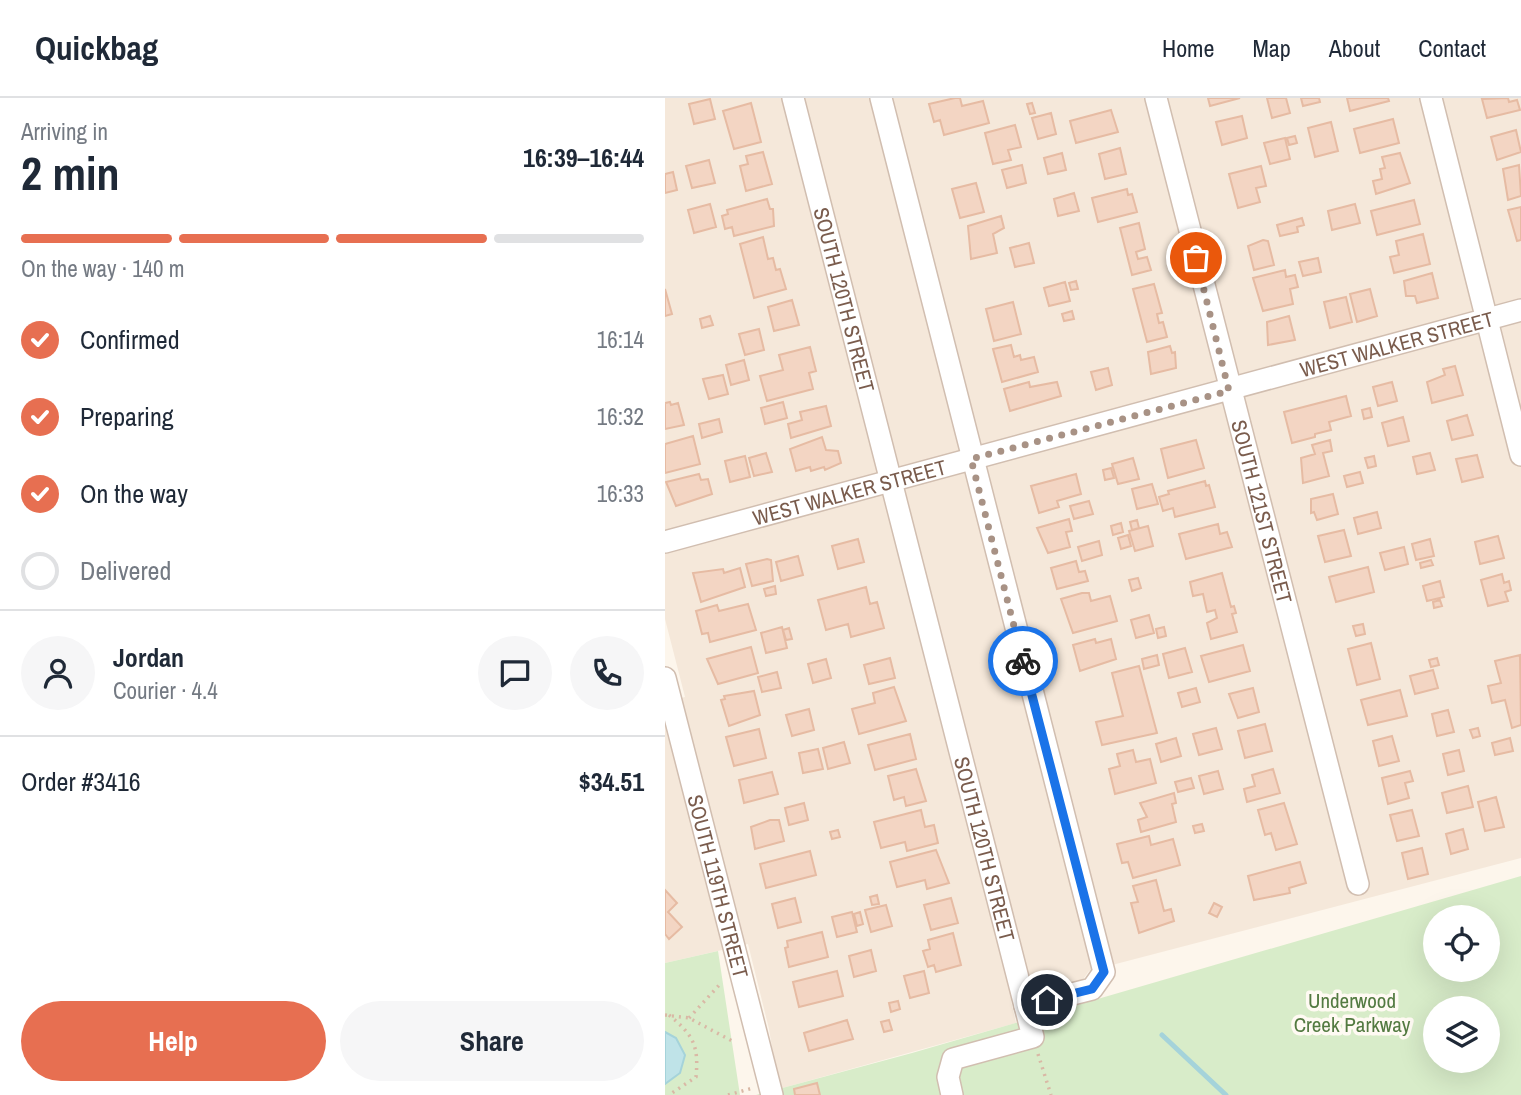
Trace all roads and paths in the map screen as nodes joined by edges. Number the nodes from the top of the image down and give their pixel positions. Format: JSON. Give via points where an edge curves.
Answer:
{"nodes":[{"id":1,"x":793,"y":98,"type":"edge"},
{"id":2,"x":881,"y":98,"type":"edge"},
{"id":3,"x":1156,"y":98,"type":"edge"},
{"id":4,"x":1431,"y":98,"type":"edge"},
{"id":5,"x":1521,"y":310,"type":"edge"},
{"id":6,"x":1486,"y":320,"type":"junction"},
{"id":7,"x":1229,"y":391,"type":"junction"},
{"id":8,"x":1521,"y":456,"type":"edge"},
{"id":9,"x":971,"y":459,"type":"junction"},
{"id":10,"x":890,"y":481,"type":"junction"},
{"id":11,"x":665,"y":542,"type":"edge"},
{"id":12,"x":665,"y":678,"type":"edge"},
{"id":13,"x":1358,"y":884,"type":"dead end"},
{"id":14,"x":722,"y":982,"type":"dead end"},
{"id":15,"x":1025,"y":1006,"type":"junction"},
{"id":16,"x":667,"y":1015,"type":"edge"},
{"id":17,"x":689,"y":1018,"type":"junction"},
{"id":18,"x":1033,"y":1037,"type":"junction"},
{"id":19,"x":734,"y":1042,"type":"dead end"},
{"id":20,"x":669,"y":1095,"type":"edge"},
{"id":21,"x":772,"y":1095,"type":"edge"},
{"id":22,"x":952,"y":1095,"type":"edge"},
{"id":23,"x":1051,"y":1095,"type":"edge"}],
"edges":[{"from":1,"to":10,"type":"street","name":"SOUTH 120TH STREET"},
{"from":2,"to":9,"type":"street"},
{"from":3,"to":7,"type":"street","name":"SOUTH 121ST STREET"},
{"from":4,"to":6,"type":"street"},
{"from":5,"to":6,"type":"street","name":"WEST WALKER STREET"},
{"from":6,"to":7,"type":"street","name":"WEST WALKER STREET"},
{"from":6,"to":8,"type":"street"},
{"from":7,"to":9,"type":"street","name":"WEST WALKER STREET"},
{"from":7,"to":13,"type":"street","name":"SOUTH 121ST STREET"},
{"from":9,"to":10,"type":"street","name":"WEST WALKER STREET"},
{"from":9,"to":15,"type":"street","via":[[1104,972],[1092,989]]},
{"from":10,"to":11,"type":"street","name":"WEST WALKER STREET"},
{"from":10,"to":15,"type":"street","name":"SOUTH 120TH STREET"},
{"from":12,"to":21,"type":"street","name":"SOUTH 119TH STREET"},
{"from":14,"to":17,"type":"path"},
{"from":15,"to":18,"type":"street","name":"SOUTH 120TH STREET"},
{"from":16,"to":17,"type":"path"},
{"from":16,"to":20,"type":"path","via":[[687,1030],[698,1053],[696,1077]]},
{"from":17,"to":19,"type":"path"},
{"from":18,"to":22,"type":"street","via":[[953,1059],[948,1077]]},
{"from":18,"to":23,"type":"path"}]}
